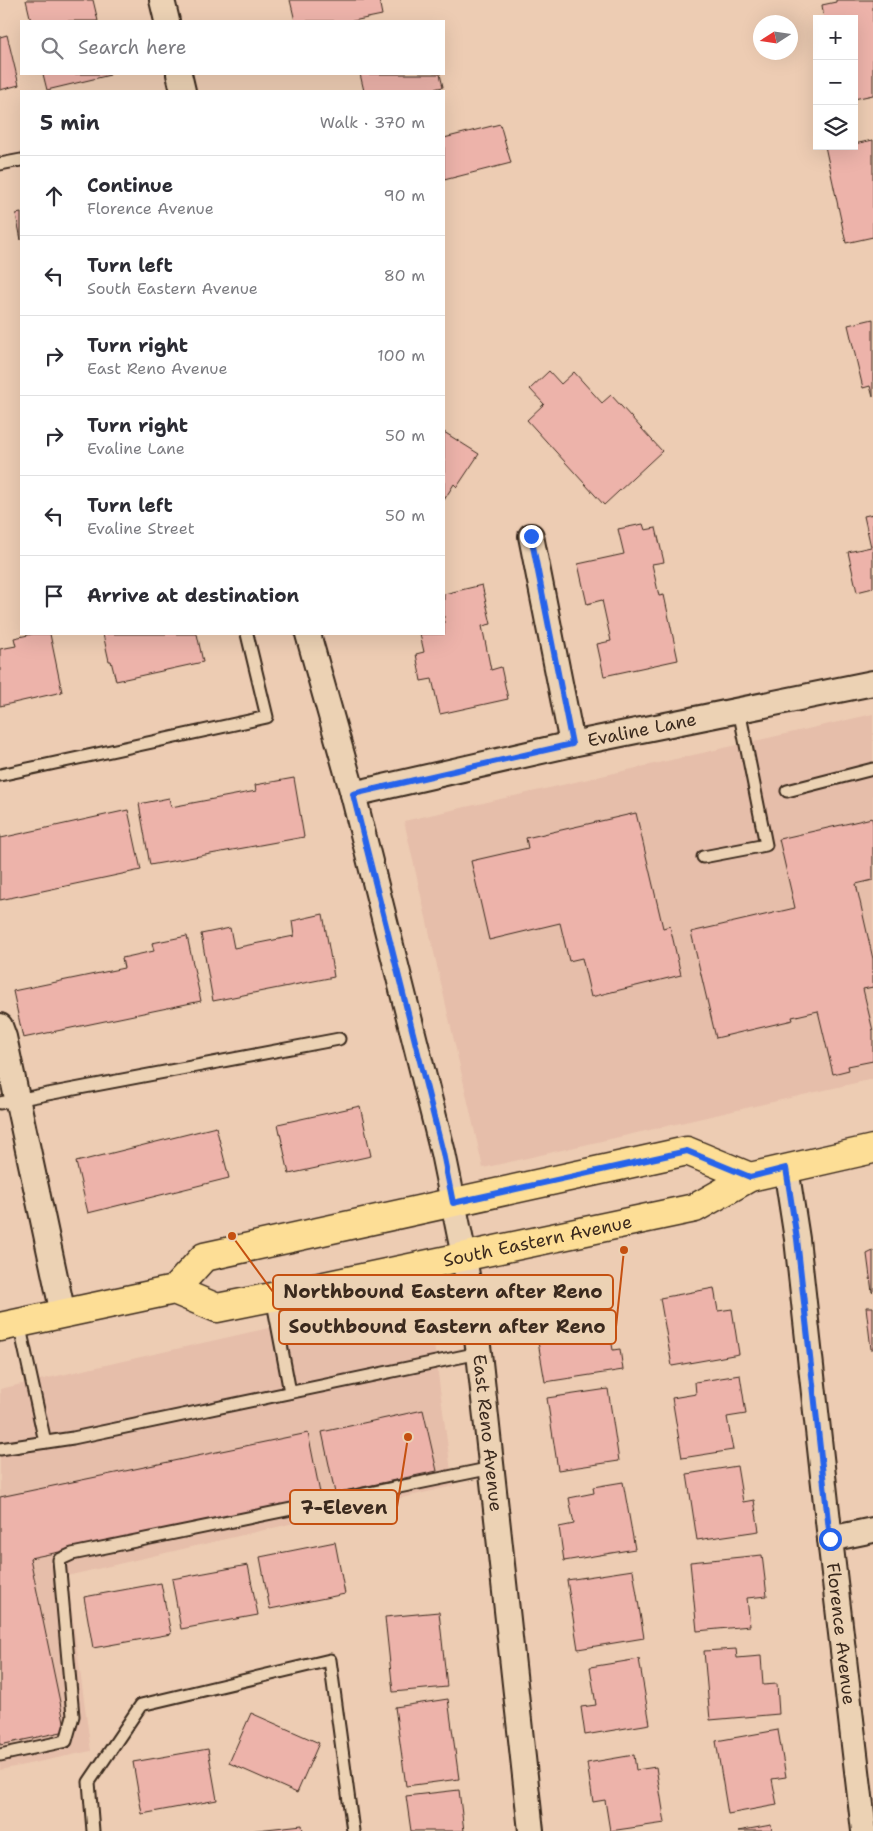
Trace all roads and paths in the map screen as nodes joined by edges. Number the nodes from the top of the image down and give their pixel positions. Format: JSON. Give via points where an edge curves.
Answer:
{"nodes":[{"id":1,"x":162,"y":0,"type":"edge"},
{"id":2,"x":167,"y":20,"type":"edge"},
{"id":3,"x":179,"y":75,"type":"edge"},
{"id":4,"x":183,"y":90,"type":"edge"},
{"id":5,"x":20,"y":160,"type":"edge"},
{"id":6,"x":0,"y":164,"type":"edge"},
{"id":7,"x":531,"y":536,"type":"dead end"},
{"id":8,"x":248,"y":635,"type":"edge"},
{"id":9,"x":308,"y":635,"type":"edge"},
{"id":10,"x":873,"y":682,"type":"edge"},
{"id":11,"x":739,"y":710,"type":"junction"},
{"id":12,"x":572,"y":744,"type":"junction"},
{"id":13,"x":873,"y":769,"type":"edge"},
{"id":14,"x":0,"y":775,"type":"edge"},
{"id":15,"x":787,"y":791,"type":"dead end"},
{"id":16,"x":353,"y":794,"type":"junction"},
{"id":17,"x":703,"y":857,"type":"dead end"},
{"id":18,"x":0,"y":1026,"type":"edge"},
{"id":19,"x":339,"y":1039,"type":"dead end"},
{"id":20,"x":9,"y":1101,"type":"edge"},
{"id":21,"x":873,"y":1149,"type":"edge"},
{"id":22,"x":786,"y":1168,"type":"junction"},
{"id":23,"x":750,"y":1177,"type":"junction"},
{"id":24,"x":453,"y":1203,"type":"junction"},
{"id":25,"x":464,"y":1256,"type":"junction"},
{"id":26,"x":174,"y":1290,"type":"junction"},
{"id":27,"x":272,"y":1297,"type":"junction"},
{"id":28,"x":63,"y":1314,"type":"junction"},
{"id":29,"x":10,"y":1325,"type":"edge"},
{"id":30,"x":479,"y":1353,"type":"junction"},
{"id":31,"x":290,"y":1392,"type":"junction"},
{"id":32,"x":45,"y":1442,"type":"junction"},
{"id":33,"x":0,"y":1449,"type":"edge"},
{"id":34,"x":492,"y":1468,"type":"junction"},
{"id":35,"x":873,"y":1530,"type":"edge"},
{"id":36,"x":830,"y":1539,"type":"junction"},
{"id":37,"x":0,"y":1754,"type":"edge"},
{"id":38,"x":93,"y":1831,"type":"edge"},
{"id":39,"x":352,"y":1831,"type":"edge"},
{"id":40,"x":531,"y":1831,"type":"edge"},
{"id":41,"x":864,"y":1831,"type":"edge"}],
"edges":[{"from":1,"to":2,"type":"street"},
{"from":3,"to":4,"type":"street"},
{"from":5,"to":6,"type":"lane"},
{"from":7,"to":12,"type":"street"},
{"from":8,"to":14,"type":"lane","via":[[267,717]]},
{"from":9,"to":16,"type":"street","name":"East Reno Avenue"},
{"from":10,"to":11,"type":"street","name":"Evaline Lane"},
{"from":11,"to":12,"type":"street","name":"Evaline Lane"},
{"from":11,"to":17,"type":"lane","via":[[766,845]]},
{"from":12,"to":16,"type":"street","name":"Evaline Lane"},
{"from":13,"to":15,"type":"lane"},
{"from":16,"to":24,"type":"street","name":"East Reno Avenue"},
{"from":18,"to":20,"type":"street","via":[[4,1037]]},
{"from":19,"to":20,"type":"lane"},
{"from":20,"to":28,"type":"street"},
{"from":21,"to":22,"type":"main road","name":"South Eastern Avenue"},
{"from":22,"to":23,"type":"main road","name":"South Eastern Avenue"},
{"from":22,"to":36,"type":"street","name":"Florence Avenue","via":[[797,1239]]},
{"from":23,"to":24,"type":"main road","via":[[687,1151]]},
{"from":23,"to":25,"type":"main road","name":"South Eastern Avenue","via":[[695,1208]]},
{"from":24,"to":25,"type":"street","name":"East Reno Avenue"},
{"from":24,"to":26,"type":"main road","via":[[204,1257]]},
{"from":25,"to":27,"type":"main road","name":"South Eastern Avenue"},
{"from":25,"to":30,"type":"street","name":"East Reno Avenue"},
{"from":26,"to":27,"type":"main road","name":"South Eastern Avenue","via":[[217,1308]]},
{"from":26,"to":28,"type":"main road"},
{"from":27,"to":31,"type":"lane"},
{"from":28,"to":29,"type":"main road"},
{"from":29,"to":32,"type":"lane"},
{"from":30,"to":31,"type":"lane"},
{"from":30,"to":34,"type":"street","name":"East Reno Avenue"},
{"from":31,"to":32,"type":"lane"},
{"from":32,"to":33,"type":"lane"},
{"from":34,"to":37,"type":"lane","via":[[72,1554],[59,1560],[72,1716],[66,1741]]},
{"from":34,"to":40,"type":"street","name":"East Reno Avenue"},
{"from":35,"to":36,"type":"street"},
{"from":36,"to":41,"type":"street","name":"Florence Avenue"},
{"from":38,"to":39,"type":"lane","via":[[89,1782],[141,1705],[330,1660]]}]}
